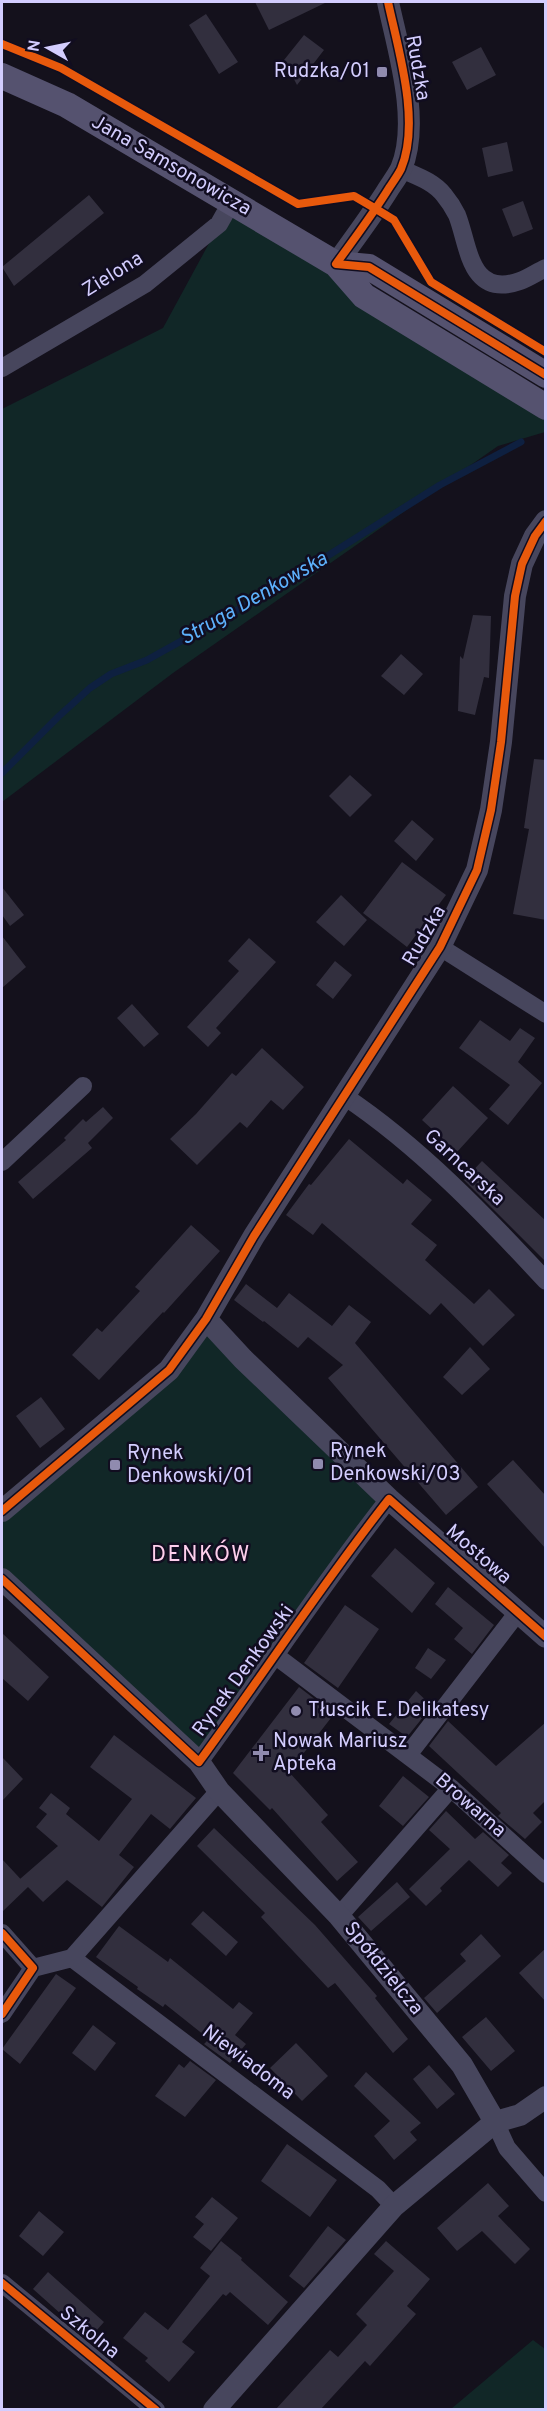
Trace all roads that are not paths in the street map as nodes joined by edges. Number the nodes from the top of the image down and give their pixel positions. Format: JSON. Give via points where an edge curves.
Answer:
{"nodes":[{"id":1,"x":388,"y":2,"type":"edge"},
{"id":2,"x":2,"y":76,"type":"edge"},
{"id":3,"x":401,"y":169,"type":"junction"},
{"id":4,"x":232,"y":201,"type":"junction"},
{"id":5,"x":336,"y":264,"type":"junction"},
{"id":6,"x":546,"y":268,"type":"edge"},
{"id":7,"x":2,"y":368,"type":"edge"},
{"id":8,"x":546,"y":375,"type":"edge"},
{"id":9,"x":546,"y":407,"type":"edge"},
{"id":10,"x":546,"y":521,"type":"edge"},
{"id":11,"x":440,"y":947,"type":"junction"},
{"id":12,"x":546,"y":1014,"type":"edge"},
{"id":13,"x":84,"y":1086,"type":"dead end"},
{"id":14,"x":344,"y":1096,"type":"junction"},
{"id":15,"x":2,"y":1162,"type":"edge"},
{"id":16,"x":546,"y":1281,"type":"edge"},
{"id":17,"x":206,"y":1319,"type":"junction"},
{"id":18,"x":388,"y":1499,"type":"junction"},
{"id":19,"x":2,"y":1510,"type":"edge"},
{"id":20,"x":2,"y":1579,"type":"edge"},
{"id":21,"x":518,"y":1612,"type":"junction"},
{"id":22,"x":546,"y":1637,"type":"edge"},
{"id":23,"x":276,"y":1656,"type":"junction"},
{"id":24,"x":408,"y":1755,"type":"junction"},
{"id":25,"x":198,"y":1762,"type":"junction"},
{"id":26,"x":451,"y":1788,"type":"junction"},
{"id":27,"x":219,"y":1791,"type":"junction"},
{"id":28,"x":546,"y":1874,"type":"edge"},
{"id":29,"x":339,"y":1916,"type":"junction"},
{"id":30,"x":2,"y":1933,"type":"edge"},
{"id":31,"x":72,"y":1958,"type":"junction"},
{"id":32,"x":33,"y":1968,"type":"junction"},
{"id":33,"x":2,"y":2014,"type":"edge"},
{"id":34,"x":546,"y":2097,"type":"edge"},
{"id":35,"x":495,"y":2122,"type":"junction"},
{"id":36,"x":546,"y":2193,"type":"edge"},
{"id":37,"x":394,"y":2206,"type":"junction"},
{"id":38,"x":2,"y":2283,"type":"edge"},
{"id":39,"x":156,"y":2409,"type":"edge"},
{"id":40,"x":214,"y":2409,"type":"edge"}],
"edges":[{"from":1,"to":3,"type":"street","name":"Rudzka","via":[[408,116]]},
{"from":2,"to":4,"type":"main road","name":"Jana Samsonowicza","via":[[67,105]]},
{"from":3,"to":5,"type":"street","name":"Rudzka"},
{"from":3,"to":6,"type":"street","via":[[433,184],[444,195],[456,215],[467,253],[485,278],[505,284]]},
{"from":4,"to":5,"type":"main road","name":"Jana Samsonowicza"},
{"from":4,"to":7,"type":"street","name":"Zielona","via":[[219,224],[145,284]]},
{"from":5,"to":8,"type":"main road","name":"Jana Samsonowicza","via":[[369,267]]},
{"from":5,"to":9,"type":"main road","name":"Jana Samsonowicza","via":[[364,296]]},
{"from":10,"to":11,"type":"street","name":"Rudzka","via":[[522,564],[515,596],[501,742],[477,870]]},
{"from":11,"to":12,"type":"street"},
{"from":11,"to":14,"type":"street","name":"Rudzka"},
{"from":13,"to":15,"type":"street"},
{"from":14,"to":16,"type":"street","name":"Garncarska","via":[[436,1170]]},
{"from":14,"to":17,"type":"street","name":"Rudzka"},
{"from":17,"to":18,"type":"street"},
{"from":17,"to":19,"type":"street","via":[[170,1370]]},
{"from":18,"to":21,"type":"street","name":"Mostowa"},
{"from":18,"to":23,"type":"street","name":"Rynek Denkowski"},
{"from":20,"to":25,"type":"street","name":"Rynek Denkowski"},
{"from":21,"to":22,"type":"street","name":"Mostowa"},
{"from":21,"to":24,"type":"street"},
{"from":23,"to":24,"type":"street","name":"Browarna"},
{"from":23,"to":25,"type":"street","name":"Rynek Denkowski"},
{"from":24,"to":26,"type":"street","name":"Browarna"},
{"from":25,"to":27,"type":"street","name":"Spółdzielcza"},
{"from":26,"to":28,"type":"street","name":"Browarna"},
{"from":26,"to":29,"type":"street"},
{"from":27,"to":29,"type":"street","name":"Spółdzielcza"},
{"from":27,"to":31,"type":"street"},
{"from":29,"to":35,"type":"street","name":"Spółdzielcza","via":[[462,2065]]},
{"from":30,"to":32,"type":"street"},
{"from":31,"to":32,"type":"street"},
{"from":31,"to":37,"type":"street","name":"Niewiadoma","via":[[378,2189]]},
{"from":32,"to":33,"type":"street"},
{"from":34,"to":35,"type":"street","via":[[520,2115]]},
{"from":35,"to":36,"type":"street","name":"Spółdzielcza","via":[[507,2148]]},
{"from":35,"to":37,"type":"street"},
{"from":37,"to":40,"type":"street"},
{"from":38,"to":39,"type":"street","name":"Szkolna"}]}
